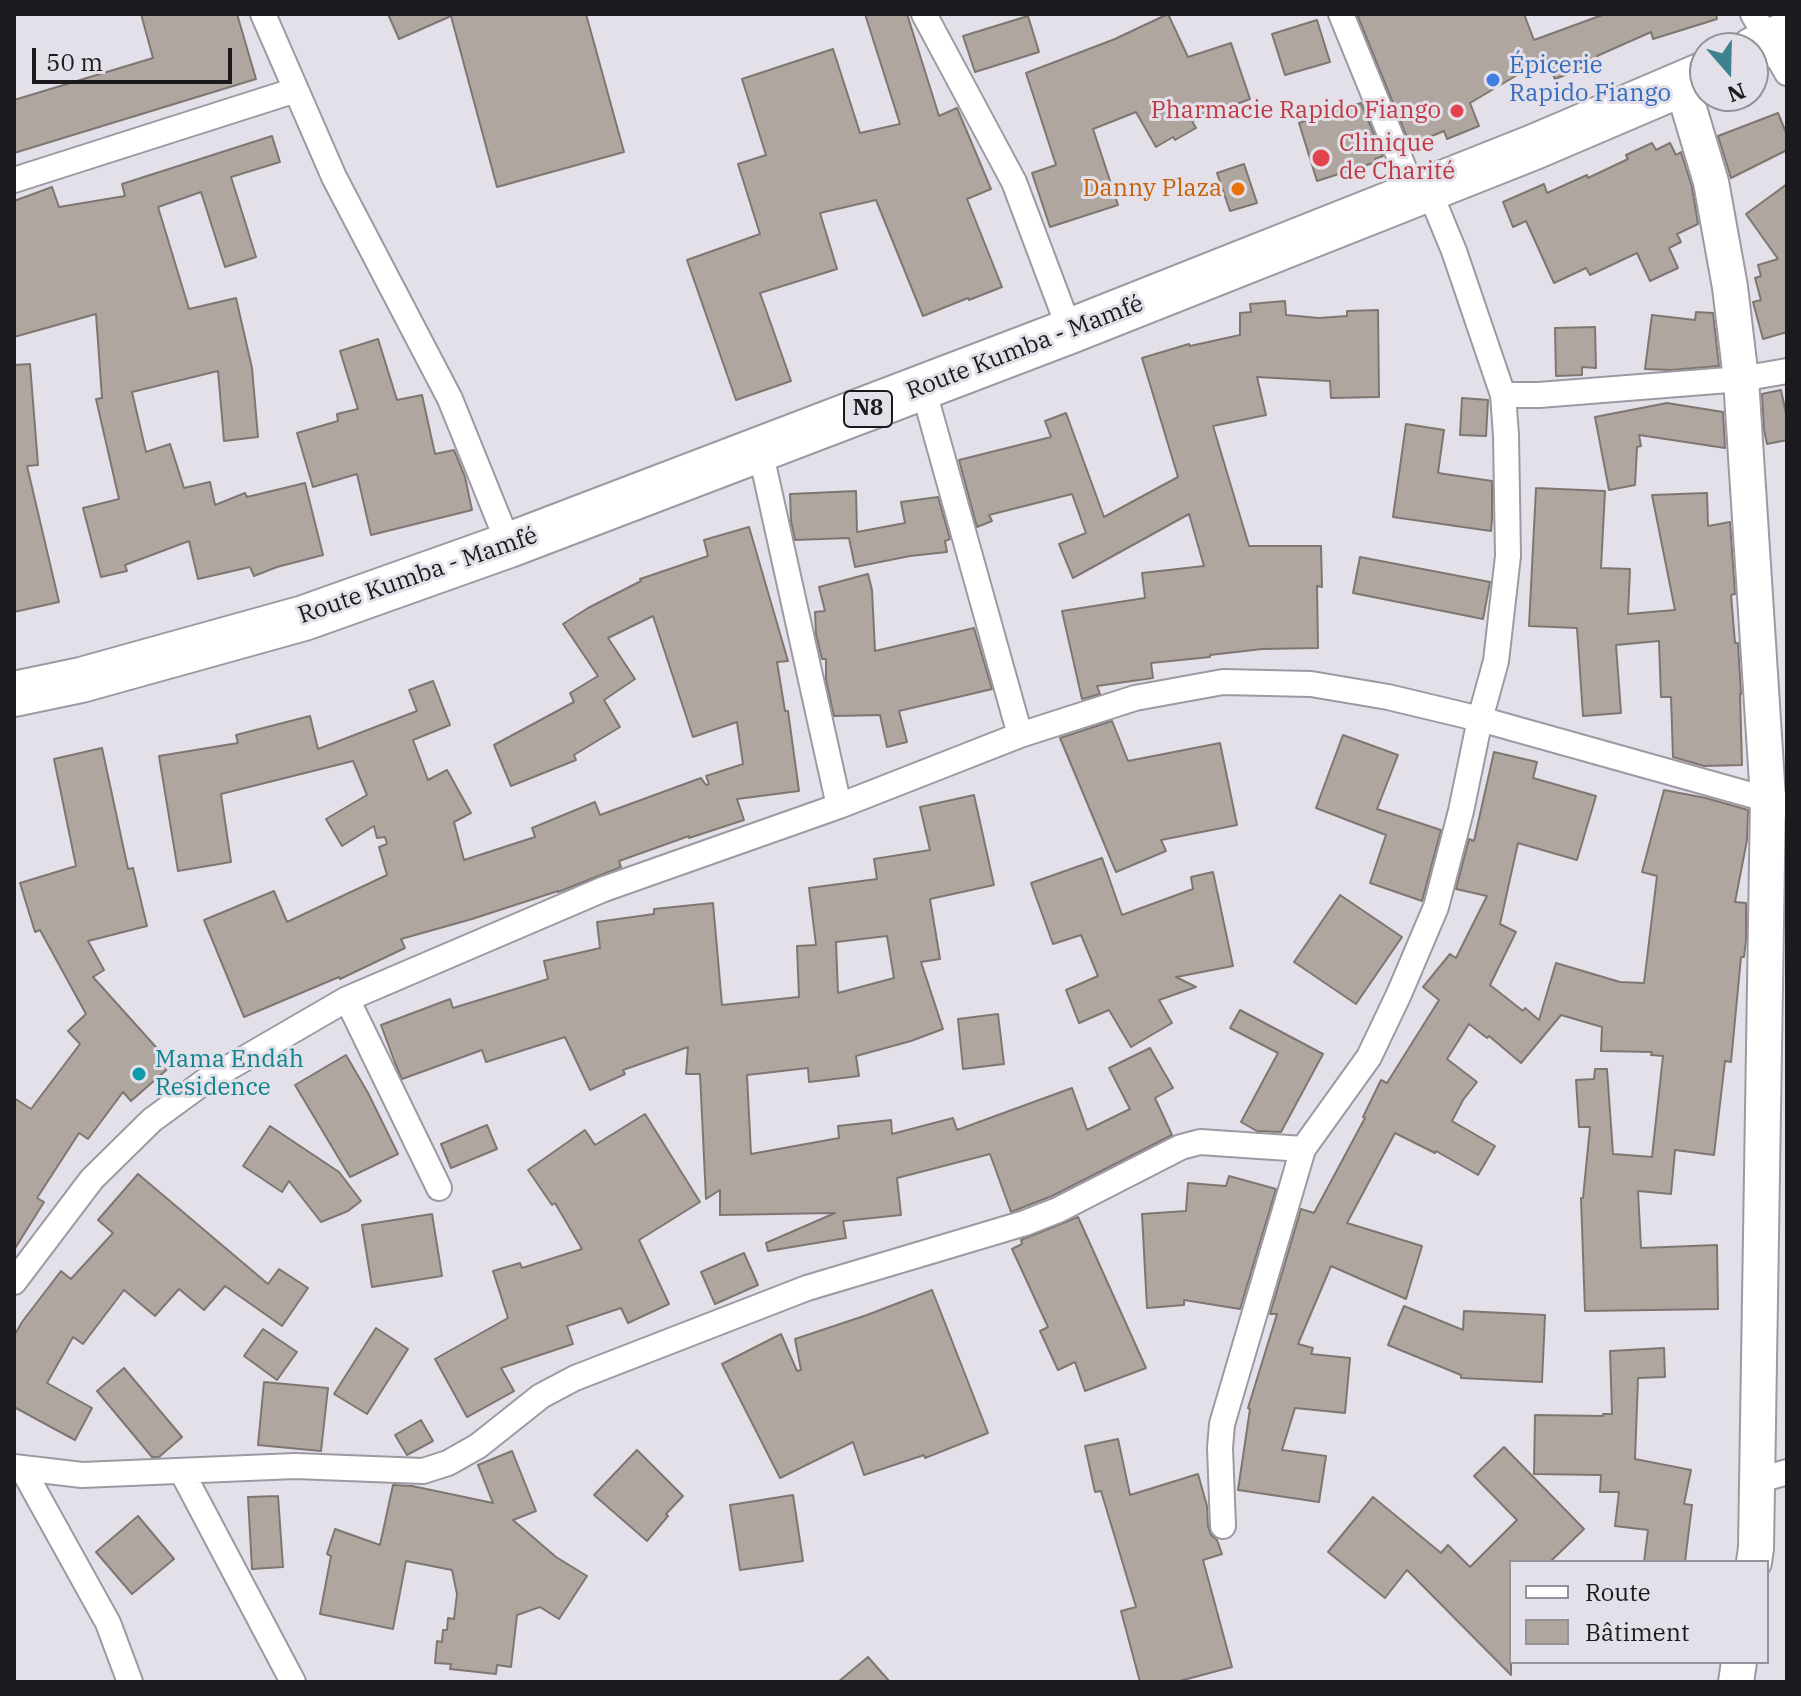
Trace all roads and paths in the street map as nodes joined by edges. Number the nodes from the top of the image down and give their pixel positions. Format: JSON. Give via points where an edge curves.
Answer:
{"nodes":[{"id":1,"x":263,"y":14,"type":"edge"},
{"id":2,"x":924,"y":14,"type":"edge"},
{"id":3,"x":1341,"y":14,"type":"edge"},
{"id":4,"x":1689,"y":81,"type":"edge"},
{"id":5,"x":296,"y":90,"type":"junction"},
{"id":6,"x":1699,"y":112,"type":"edge"},
{"id":7,"x":14,"y":180,"type":"edge"},
{"id":8,"x":1421,"y":191,"type":"junction"},
{"id":9,"x":1070,"y":331,"type":"junction"},
{"id":10,"x":1787,"y":371,"type":"edge"},
{"id":11,"x":1741,"y":379,"type":"junction"},
{"id":12,"x":923,"y":388,"type":"junction"},
{"id":13,"x":1503,"y":395,"type":"junction"},
{"id":14,"x":760,"y":450,"type":"junction"},
{"id":15,"x":509,"y":545,"type":"junction"},
{"id":16,"x":14,"y":694,"type":"edge"},
{"id":17,"x":1480,"y":719,"type":"junction"},
{"id":18,"x":1020,"y":735,"type":"junction"},
{"id":19,"x":1776,"y":741,"type":"edge"},
{"id":20,"x":1777,"y":802,"type":"edge"},
{"id":21,"x":839,"y":806,"type":"junction"},
{"id":22,"x":347,"y":999,"type":"junction"},
{"id":23,"x":1303,"y":1149,"type":"junction"},
{"id":24,"x":1774,"y":1161,"type":"edge"},
{"id":25,"x":439,"y":1188,"type":"dead end"},
{"id":26,"x":14,"y":1282,"type":"edge"},
{"id":27,"x":18,"y":1468,"type":"edge"},
{"id":28,"x":182,"y":1472,"type":"junction"},
{"id":29,"x":1772,"y":1476,"type":"edge"},
{"id":30,"x":1223,"y":1526,"type":"dead end"},
{"id":31,"x":1754,"y":1560,"type":"edge"},
{"id":32,"x":130,"y":1682,"type":"edge"},
{"id":33,"x":293,"y":1682,"type":"edge"}],
"edges":[{"from":1,"to":5,"type":"street"},
{"from":2,"to":9,"type":"street","via":[[1014,182]]},
{"from":3,"to":8,"type":"street"},
{"from":4,"to":8,"type":"highway","name":"Route Kumba - Mamfé","number":"N8"},
{"from":5,"to":7,"type":"street"},
{"from":5,"to":15,"type":"street","via":[[334,177],[450,399]]},
{"from":6,"to":11,"type":"main road"},
{"from":8,"to":9,"type":"highway","name":"Route Kumba - Mamfé","number":"N8"},
{"from":8,"to":13,"type":"street","via":[[1454,251]]},
{"from":9,"to":12,"type":"highway","name":"Route Kumba - Mamfé","number":"N8"},
{"from":10,"to":11,"type":"street"},
{"from":11,"to":13,"type":"street"},
{"from":11,"to":19,"type":"main road"},
{"from":12,"to":14,"type":"highway","name":"Route Kumba - Mamfé","number":"N8"},
{"from":12,"to":18,"type":"street"},
{"from":13,"to":17,"type":"street","via":[[1508,556],[1496,661]]},
{"from":14,"to":15,"type":"highway","name":"Route Kumba - Mamfé","number":"N8"},
{"from":14,"to":21,"type":"street"},
{"from":15,"to":16,"type":"highway","name":"Route Kumba - Mamfé","number":"N8","via":[[304,618]]},
{"from":17,"to":18,"type":"street","via":[[1311,684],[1223,682],[1135,698]]},
{"from":17,"to":20,"type":"street"},
{"from":17,"to":23,"type":"street","via":[[1436,907],[1369,1057]]},
{"from":18,"to":21,"type":"street"},
{"from":19,"to":20,"type":"main road"},
{"from":20,"to":24,"type":"main road"},
{"from":21,"to":22,"type":"street","via":[[604,889]]},
{"from":22,"to":25,"type":"street"},
{"from":22,"to":26,"type":"street","via":[[204,1082],[152,1120],[92,1179]]},
{"from":23,"to":28,"type":"street","via":[[1200,1142],[1181,1147],[1025,1223],[807,1288],[575,1378],[541,1396],[478,1446],[423,1471],[295,1466]]},
{"from":23,"to":30,"type":"street","via":[[1222,1424]]},
{"from":24,"to":29,"type":"main road"},
{"from":27,"to":28,"type":"street","via":[[82,1475]]},
{"from":27,"to":32,"type":"street","via":[[108,1623]]},
{"from":28,"to":33,"type":"street"},
{"from":29,"to":31,"type":"main road"}]}
